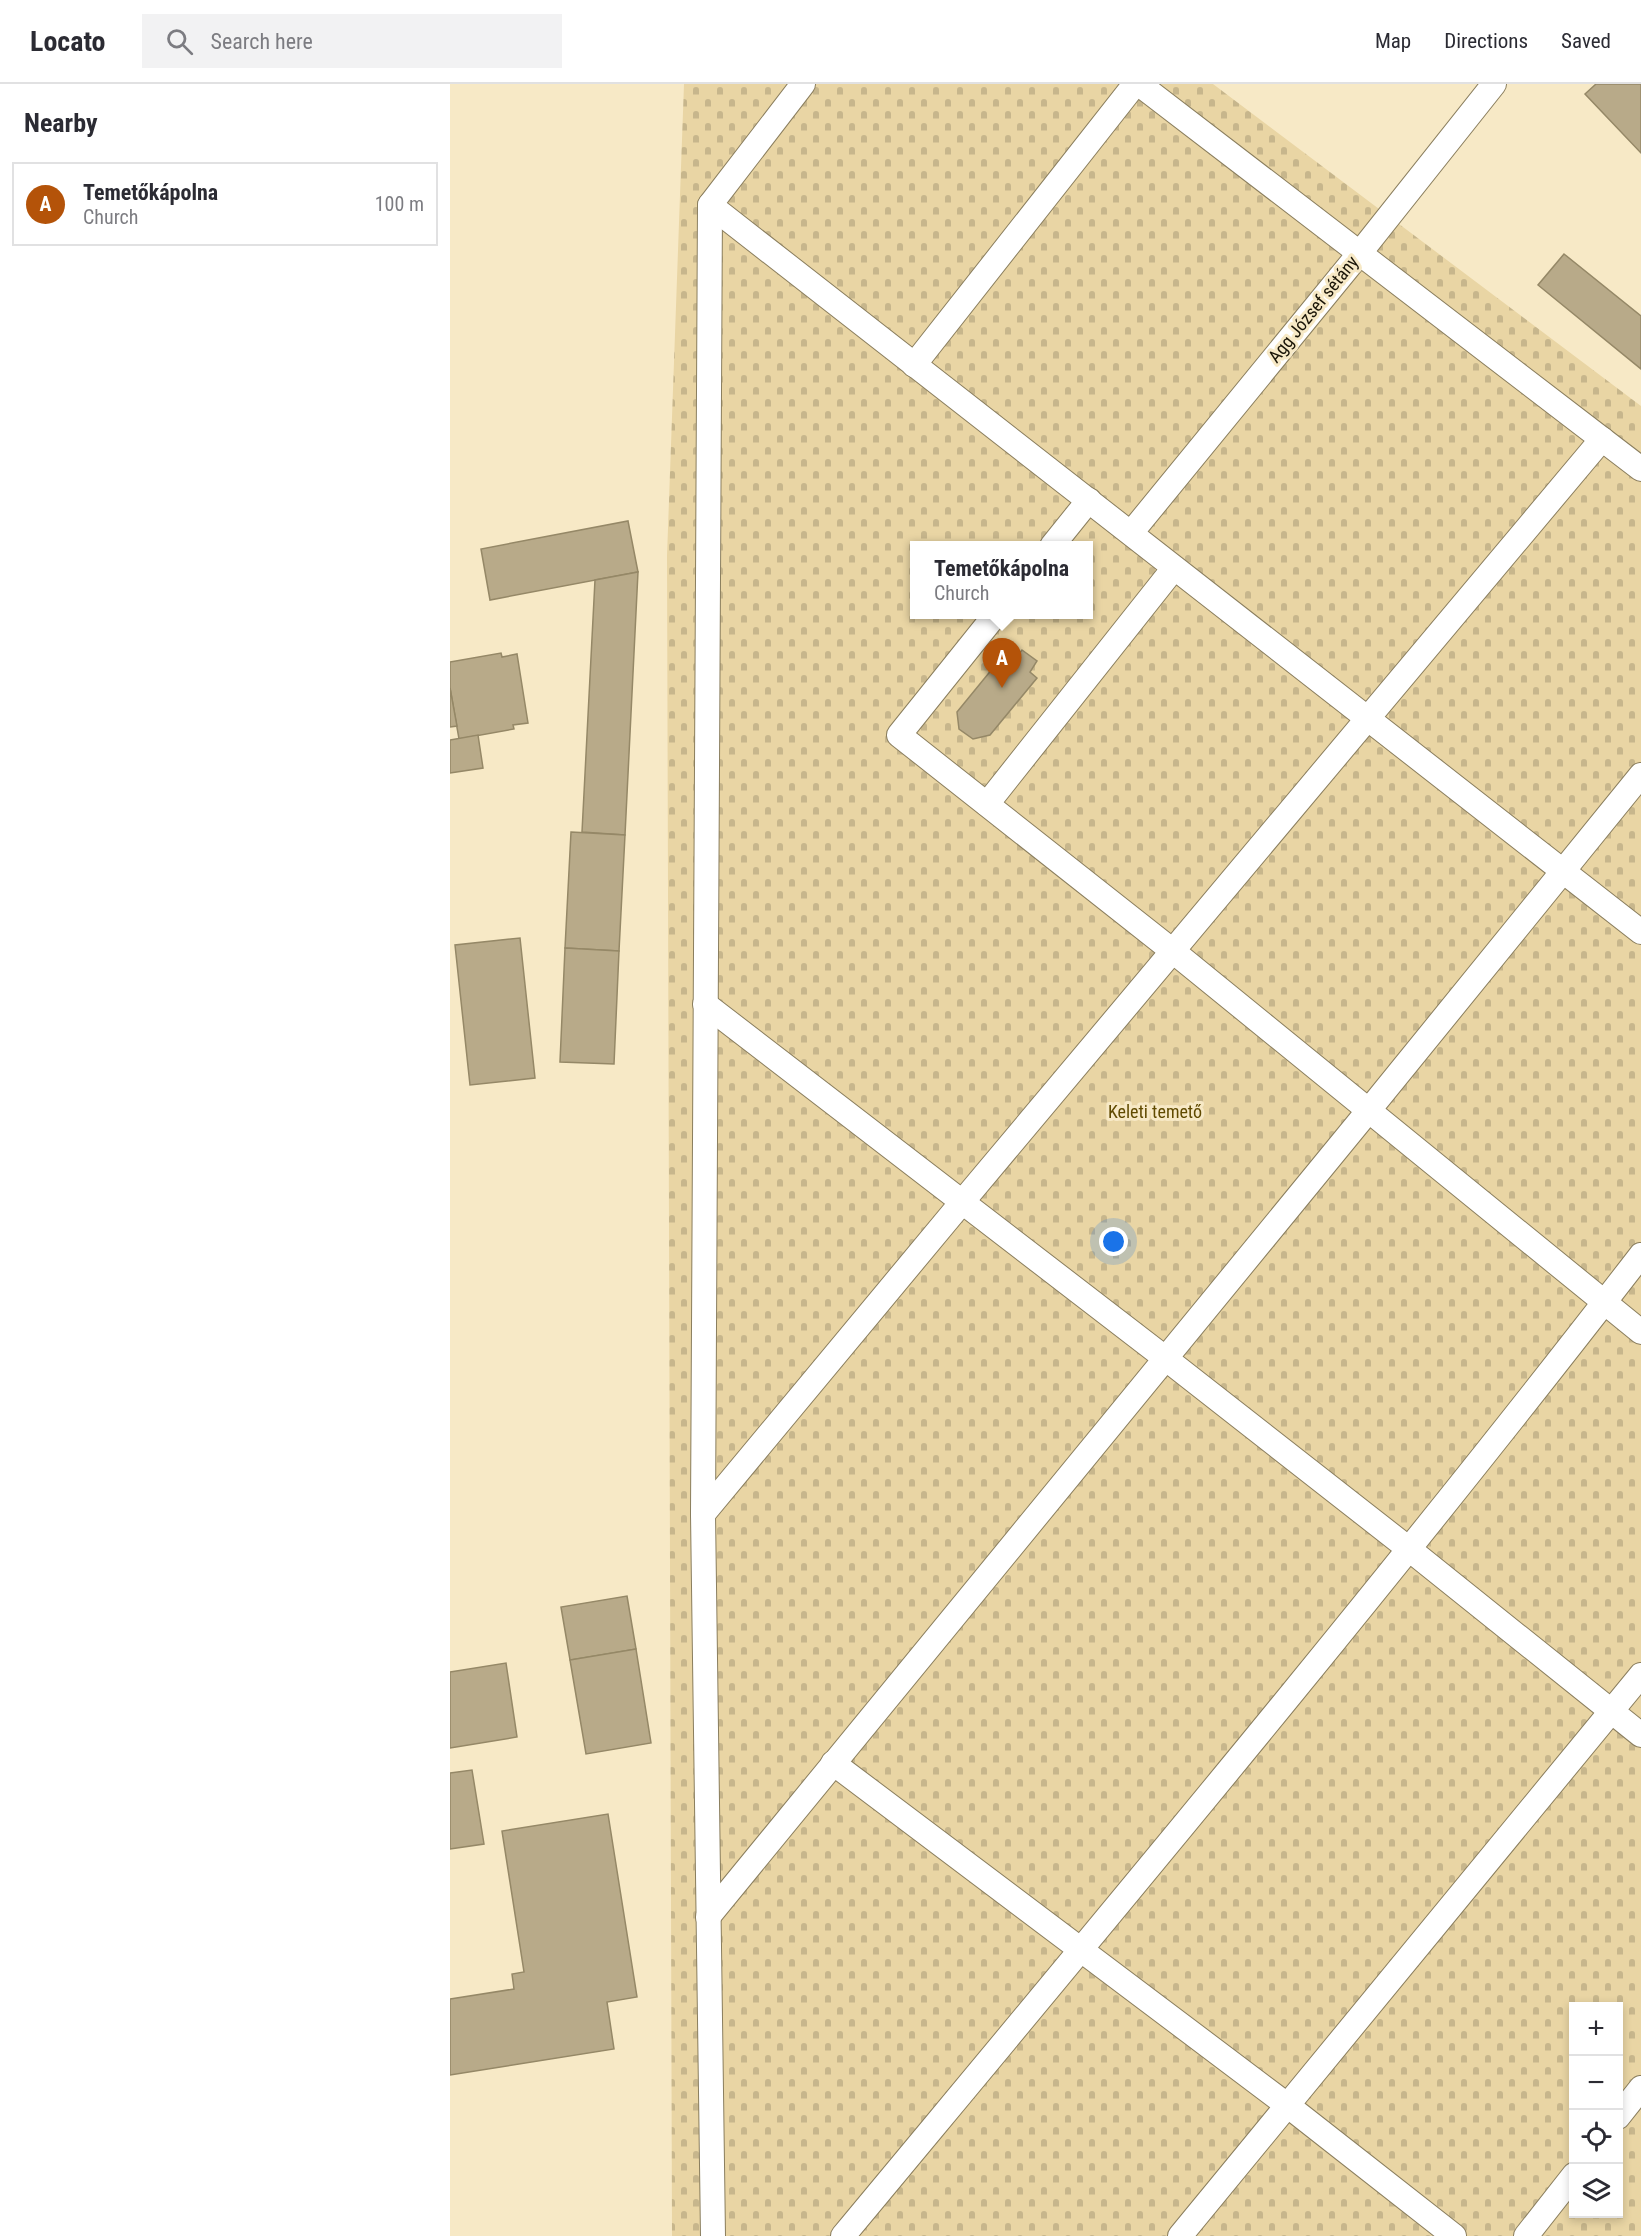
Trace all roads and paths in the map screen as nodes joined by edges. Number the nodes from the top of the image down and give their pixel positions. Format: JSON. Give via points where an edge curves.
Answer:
{"nodes":[{"id":1,"x":803,"y":84,"type":"edge"},
{"id":2,"x":1137,"y":84,"type":"edge"},
{"id":3,"x":1494,"y":84,"type":"edge"},
{"id":4,"x":710,"y":205,"type":"junction"},
{"id":5,"x":1359,"y":254,"type":"junction"},
{"id":6,"x":914,"y":365,"type":"junction"},
{"id":7,"x":1602,"y":440,"type":"junction"},
{"id":8,"x":1641,"y":469,"type":"edge"},
{"id":9,"x":1089,"y":500,"type":"junction"},
{"id":10,"x":1131,"y":533,"type":"junction"},
{"id":11,"x":1056,"y":541,"type":"edge"},
{"id":12,"x":1174,"y":568,"type":"junction"},
{"id":13,"x":993,"y":619,"type":"edge"},
{"id":14,"x":1368,"y":719,"type":"junction"},
{"id":15,"x":1641,"y":776,"type":"edge"},
{"id":16,"x":987,"y":804,"type":"junction"},
{"id":17,"x":1563,"y":871,"type":"junction"},
{"id":18,"x":1641,"y":932,"type":"edge"},
{"id":19,"x":1174,"y":952,"type":"junction"},
{"id":20,"x":705,"y":1004,"type":"junction"},
{"id":21,"x":1370,"y":1110,"type":"junction"},
{"id":22,"x":963,"y":1201,"type":"junction"},
{"id":23,"x":1641,"y":1255,"type":"edge"},
{"id":24,"x":1604,"y":1302,"type":"junction"},
{"id":25,"x":1641,"y":1332,"type":"edge"},
{"id":26,"x":1165,"y":1358,"type":"junction"},
{"id":27,"x":703,"y":1514,"type":"junction"},
{"id":28,"x":1409,"y":1549,"type":"junction"},
{"id":29,"x":1641,"y":1675,"type":"edge"},
{"id":30,"x":1611,"y":1710,"type":"junction"},
{"id":31,"x":1641,"y":1734,"type":"edge"},
{"id":32,"x":833,"y":1763,"type":"junction"},
{"id":33,"x":708,"y":1917,"type":"junction"},
{"id":34,"x":1082,"y":1949,"type":"junction"},
{"id":35,"x":1641,"y":2088,"type":"edge"},
{"id":36,"x":1287,"y":2105,"type":"junction"},
{"id":37,"x":1623,"y":2111,"type":"edge"},
{"id":38,"x":1569,"y":2181,"type":"edge"},
{"id":39,"x":713,"y":2236,"type":"edge"},
{"id":40,"x":843,"y":2236,"type":"edge"},
{"id":41,"x":1180,"y":2236,"type":"edge"},
{"id":42,"x":1454,"y":2236,"type":"edge"},
{"id":43,"x":1526,"y":2236,"type":"edge"}],
"edges":[{"from":1,"to":4,"type":"lane"},
{"from":2,"to":5,"type":"lane"},
{"from":2,"to":6,"type":"lane"},
{"from":3,"to":5,"type":"lane","name":"Agg József sétány"},
{"from":4,"to":6,"type":"lane"},
{"from":4,"to":20,"type":"lane"},
{"from":5,"to":7,"type":"lane"},
{"from":5,"to":10,"type":"lane","name":"Agg József sétány"},
{"from":6,"to":9,"type":"lane"},
{"from":7,"to":8,"type":"lane"},
{"from":7,"to":14,"type":"lane"},
{"from":9,"to":10,"type":"lane"},
{"from":9,"to":11,"type":"lane"},
{"from":10,"to":12,"type":"lane"},
{"from":12,"to":14,"type":"lane"},
{"from":12,"to":16,"type":"lane"},
{"from":13,"to":16,"type":"lane","via":[[899,735]]},
{"from":14,"to":17,"type":"lane"},
{"from":14,"to":19,"type":"lane"},
{"from":15,"to":17,"type":"lane"},
{"from":16,"to":19,"type":"lane"},
{"from":17,"to":18,"type":"lane"},
{"from":17,"to":21,"type":"lane"},
{"from":19,"to":21,"type":"lane"},
{"from":19,"to":22,"type":"lane"},
{"from":20,"to":22,"type":"lane"},
{"from":20,"to":27,"type":"lane"},
{"from":21,"to":24,"type":"lane"},
{"from":21,"to":26,"type":"lane"},
{"from":22,"to":26,"type":"lane"},
{"from":22,"to":27,"type":"lane"},
{"from":23,"to":24,"type":"lane"},
{"from":24,"to":25,"type":"lane"},
{"from":24,"to":28,"type":"lane"},
{"from":26,"to":28,"type":"lane"},
{"from":26,"to":32,"type":"lane"},
{"from":27,"to":33,"type":"lane"},
{"from":28,"to":30,"type":"lane"},
{"from":28,"to":34,"type":"lane"},
{"from":29,"to":30,"type":"lane"},
{"from":30,"to":31,"type":"lane"},
{"from":30,"to":36,"type":"lane"},
{"from":32,"to":33,"type":"lane"},
{"from":32,"to":34,"type":"lane"},
{"from":33,"to":39,"type":"lane"},
{"from":34,"to":36,"type":"lane"},
{"from":34,"to":40,"type":"lane"},
{"from":35,"to":37,"type":"lane"},
{"from":36,"to":41,"type":"lane"},
{"from":36,"to":42,"type":"lane"},
{"from":38,"to":43,"type":"lane"}]}
